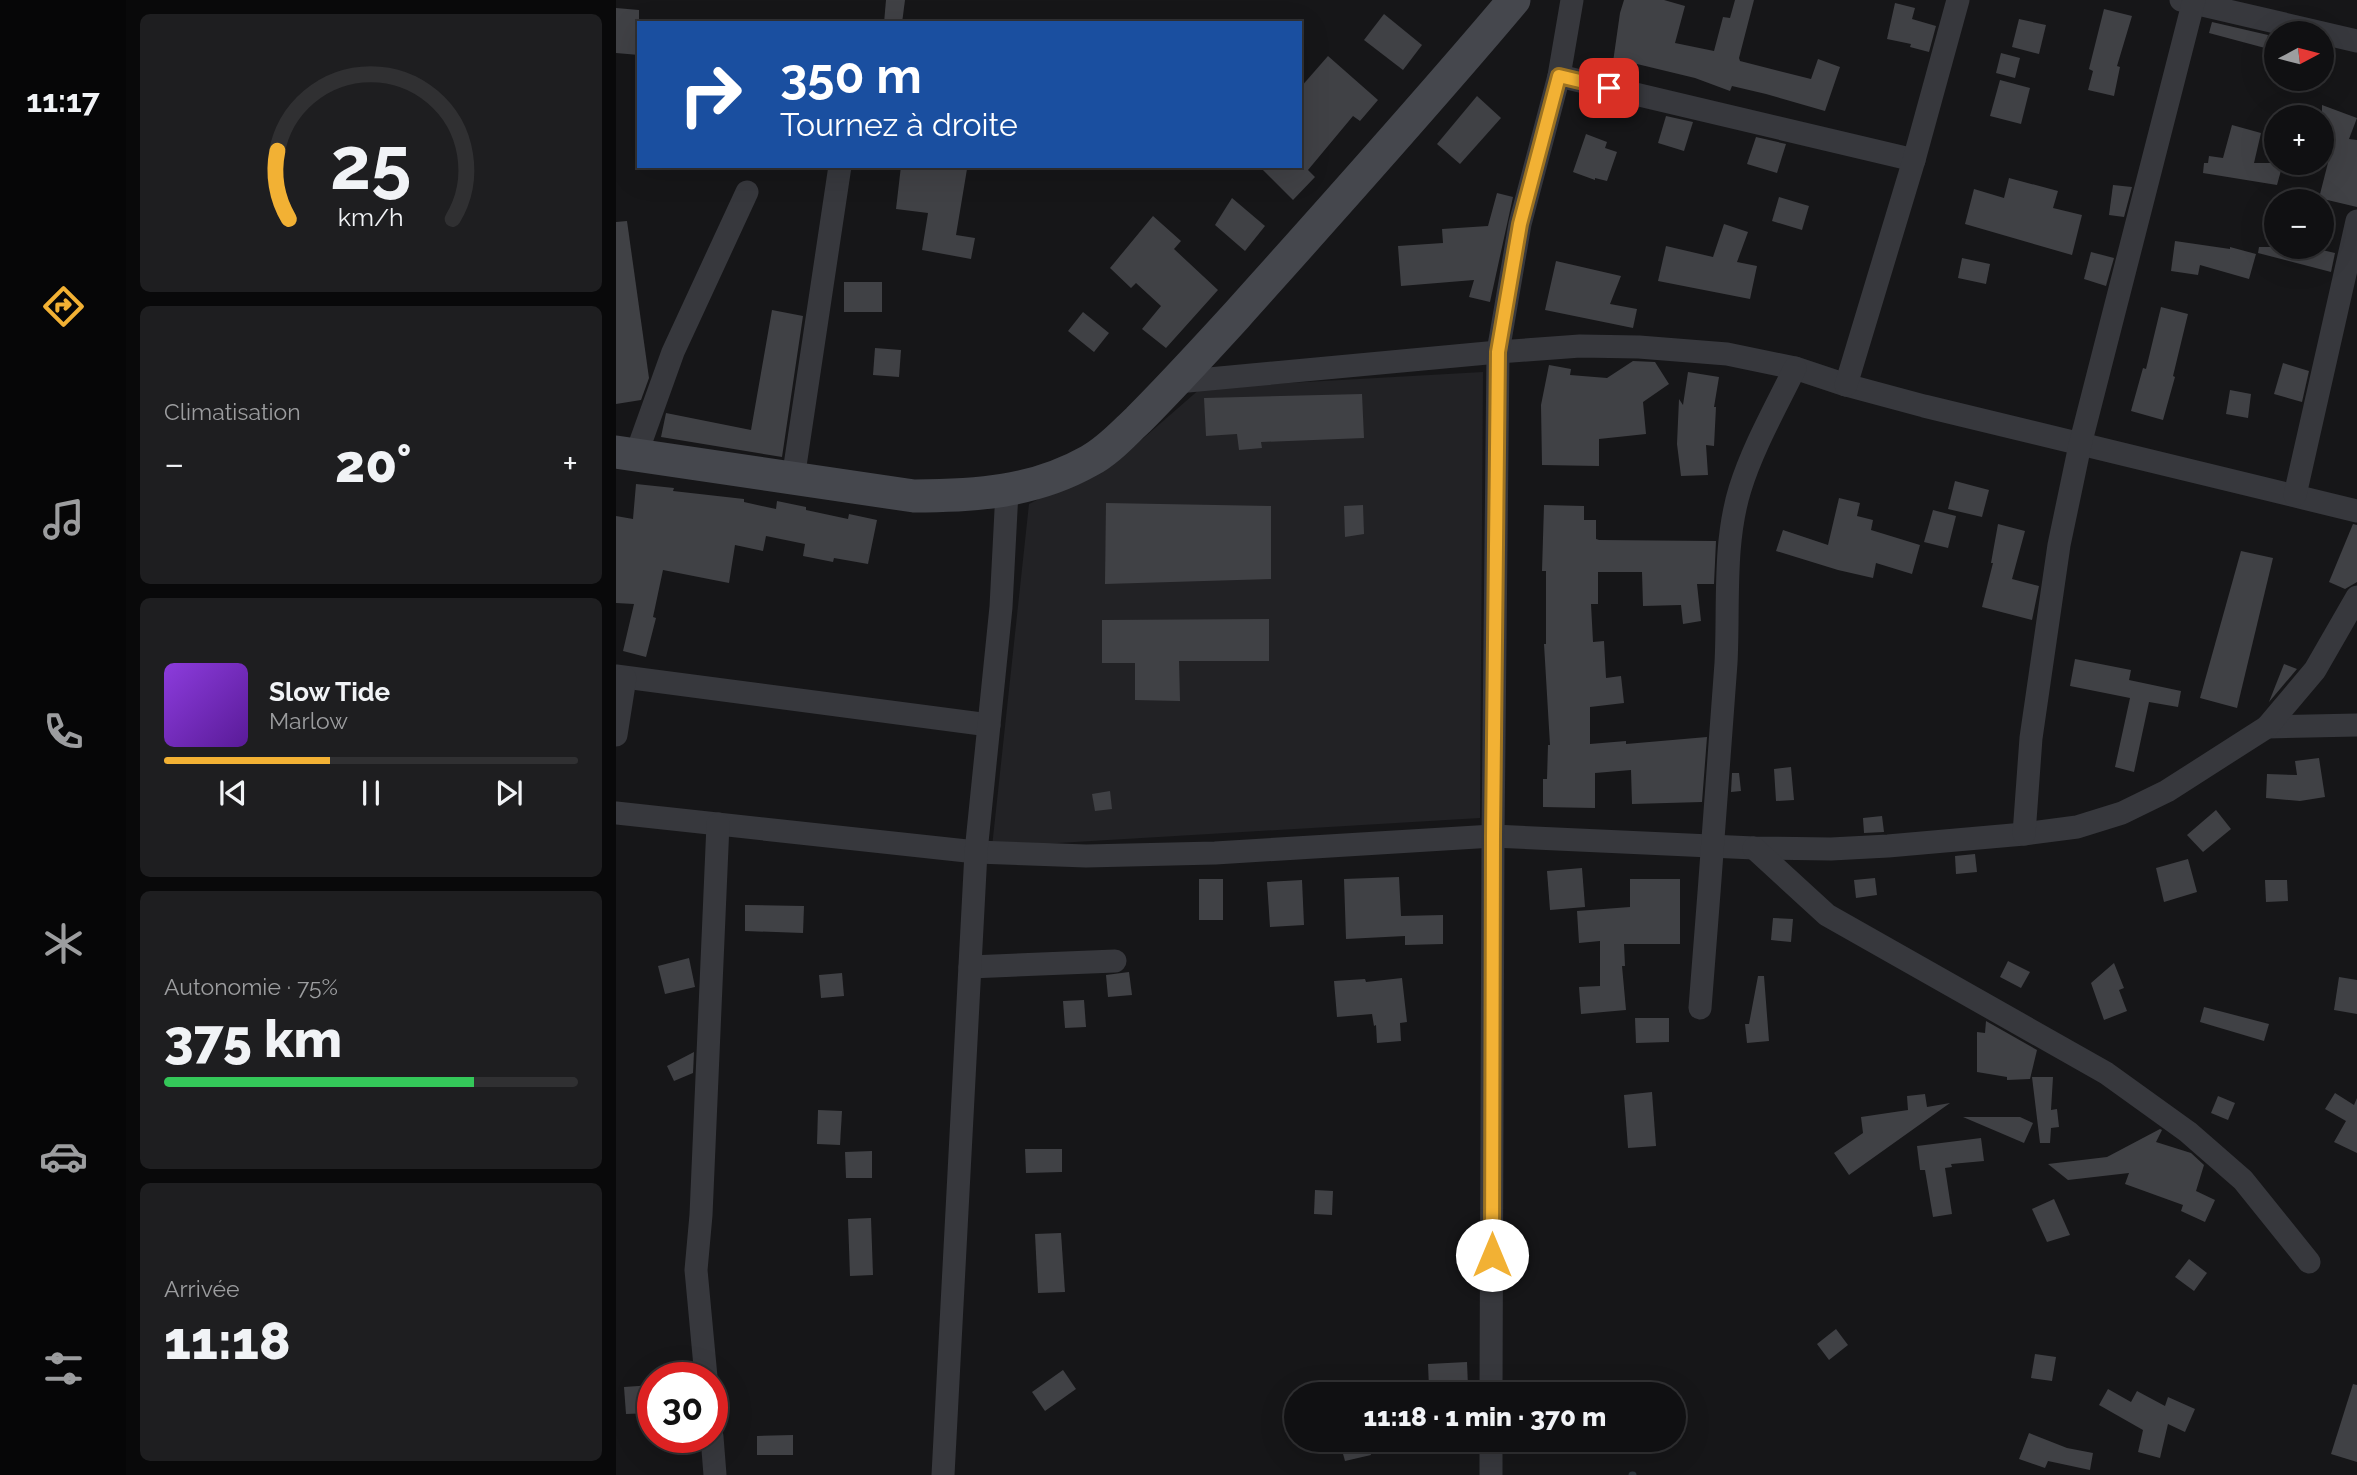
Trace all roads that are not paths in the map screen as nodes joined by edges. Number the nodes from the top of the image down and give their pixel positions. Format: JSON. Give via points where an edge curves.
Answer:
{"nodes":[{"id":1,"x":1514,"y":0,"type":"edge"},
{"id":2,"x":1572,"y":0,"type":"edge"},
{"id":3,"x":1958,"y":0,"type":"edge"},
{"id":4,"x":2189,"y":1,"type":"edge"},
{"id":5,"x":2357,"y":41,"type":"edge"},
{"id":6,"x":1559,"y":76,"type":"junction"},
{"id":7,"x":1914,"y":160,"type":"junction"},
{"id":8,"x":840,"y":168,"type":"edge"},
{"id":9,"x":747,"y":192,"type":"dead end"},
{"id":10,"x":2357,"y":221,"type":"edge"},
{"id":11,"x":1498,"y":352,"type":"junction"},
{"id":12,"x":1795,"y":368,"type":"junction"},
{"id":13,"x":1177,"y":382,"type":"junction"},
{"id":14,"x":1846,"y":385,"type":"junction"},
{"id":15,"x":2081,"y":445,"type":"junction"},
{"id":16,"x":626,"y":454,"type":"edge"},
{"id":17,"x":793,"y":479,"type":"junction"},
{"id":18,"x":1007,"y":491,"type":"junction"},
{"id":19,"x":2295,"y":495,"type":"junction"},
{"id":20,"x":2357,"y":511,"type":"edge"},
{"id":21,"x":2357,"y":597,"type":"edge"},
{"id":22,"x":621,"y":677,"type":"edge"},
{"id":23,"x":989,"y":725,"type":"junction"},
{"id":24,"x":2357,"y":725,"type":"edge"},
{"id":25,"x":2267,"y":727,"type":"junction"},
{"id":26,"x":616,"y":735,"type":"edge"},
{"id":27,"x":616,"y":813,"type":"edge"},
{"id":28,"x":718,"y":824,"type":"junction"},
{"id":29,"x":2024,"y":834,"type":"junction"},
{"id":30,"x":1493,"y":836,"type":"junction"},
{"id":31,"x":1714,"y":845,"type":"junction"},
{"id":32,"x":1754,"y":848,"type":"junction"},
{"id":33,"x":976,"y":852,"type":"junction"},
{"id":34,"x":1115,"y":961,"type":"dead end"},
{"id":35,"x":970,"y":967,"type":"junction"},
{"id":36,"x":1700,"y":1008,"type":"dead end"},
{"id":37,"x":2309,"y":1262,"type":"dead end"},
{"id":38,"x":705,"y":1362,"type":"edge"},
{"id":39,"x":1491,"y":1382,"type":"edge"},
{"id":40,"x":1491,"y":1452,"type":"edge"},
{"id":41,"x":713,"y":1453,"type":"edge"},
{"id":42,"x":715,"y":1475,"type":"edge"},
{"id":43,"x":943,"y":1475,"type":"edge"},
{"id":44,"x":1491,"y":1475,"type":"edge"}],
"edges":[{"from":1,"to":13,"type":"street"},
{"from":2,"to":6,"type":"street"},
{"from":3,"to":7,"type":"street"},
{"from":4,"to":5,"type":"street"},
{"from":4,"to":15,"type":"street"},
{"from":6,"to":7,"type":"street"},
{"from":6,"to":11,"type":"street","via":[[1520,224]]},
{"from":7,"to":14,"type":"street"},
{"from":8,"to":17,"type":"street"},
{"from":9,"to":16,"type":"street"},
{"from":10,"to":19,"type":"street"},
{"from":11,"to":12,"type":"street","via":[[1639,347],[1727,354]]},
{"from":11,"to":13,"type":"street"},
{"from":11,"to":30,"type":"street"},
{"from":12,"to":14,"type":"street"},
{"from":12,"to":31,"type":"street","via":[[1750,464],[1734,518]]},
{"from":13,"to":18,"type":"street","via":[[1091,461]]},
{"from":14,"to":15,"type":"street"},
{"from":15,"to":19,"type":"street"},
{"from":15,"to":29,"type":"street","via":[[2043,649]]},
{"from":16,"to":17,"type":"street"},
{"from":17,"to":18,"type":"street","via":[[914,496]]},
{"from":18,"to":23,"type":"street"},
{"from":19,"to":20,"type":"street"},
{"from":21,"to":25,"type":"street","via":[[2315,670]]},
{"from":22,"to":23,"type":"street"},
{"from":22,"to":26,"type":"street"},
{"from":23,"to":33,"type":"street"},
{"from":24,"to":25,"type":"street"},
{"from":25,"to":29,"type":"street","via":[[2167,791],[2122,813],[2077,827]]},
{"from":27,"to":28,"type":"street"},
{"from":28,"to":33,"type":"street"},
{"from":28,"to":38,"type":"street","via":[[696,1270]]},
{"from":29,"to":32,"type":"street","via":[[1831,849]]},
{"from":30,"to":31,"type":"street"},
{"from":30,"to":33,"type":"street","via":[[1215,853],[1086,856]]},
{"from":30,"to":39,"type":"street"},
{"from":31,"to":32,"type":"street"},
{"from":31,"to":36,"type":"street"},
{"from":32,"to":37,"type":"street","via":[[1828,915],[2106,1073],[2188,1132],[2243,1180]]},
{"from":33,"to":35,"type":"street"},
{"from":34,"to":35,"type":"street"},
{"from":35,"to":43,"type":"street"},
{"from":40,"to":44,"type":"street"},
{"from":41,"to":42,"type":"street"}]}
